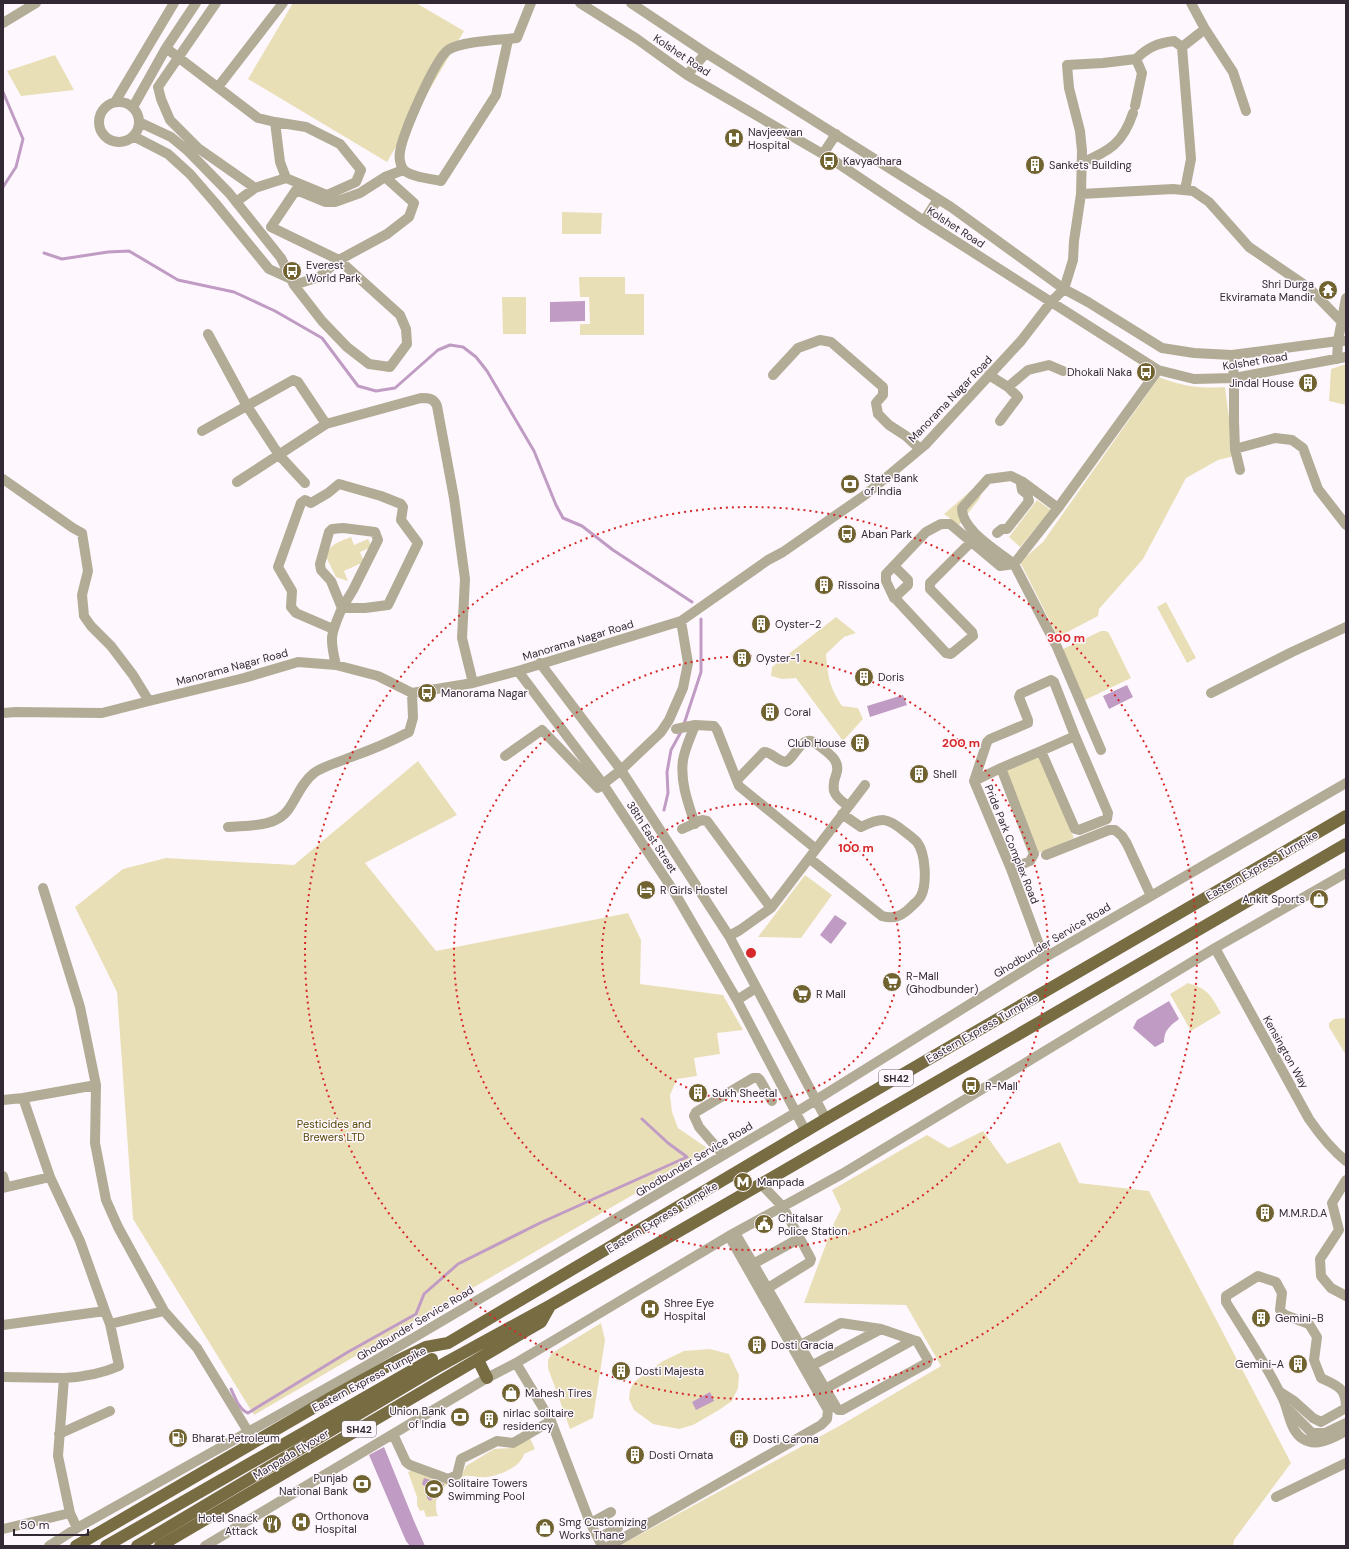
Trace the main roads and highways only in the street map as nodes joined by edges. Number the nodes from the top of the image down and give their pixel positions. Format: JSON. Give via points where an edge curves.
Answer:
{"nodes":[{"id":1,"x":1346,"y":816,"type":"edge"},
{"id":2,"x":1346,"y":844,"type":"edge"},
{"id":3,"x":551,"y":1305,"type":"junction"},
{"id":4,"x":448,"y":1342,"type":"junction"},
{"id":5,"x":478,"y":1360,"type":"junction"},
{"id":6,"x":433,"y":1364,"type":"junction"},
{"id":7,"x":487,"y":1378,"type":"road end"},
{"id":8,"x":171,"y":1491,"type":"junction"},
{"id":9,"x":192,"y":1527,"type":"junction"},
{"id":10,"x":76,"y":1546,"type":"edge"},
{"id":11,"x":106,"y":1546,"type":"edge"},
{"id":12,"x":137,"y":1546,"type":"edge"},
{"id":13,"x":160,"y":1546,"type":"edge"}],
"edges":[{"from":1,"to":4,"type":"main road","name":"Eastern Express Turnpike","number":"SH42"},
{"from":2,"to":3,"type":"main road","name":"Eastern Express Turnpike","number":"SH42"},
{"from":3,"to":5,"type":"main road","name":"Eastern Express Turnpike","number":"SH42","via":[[541,1322]]},
{"from":3,"to":6,"type":"main road","name":"Manpada Flyover"},
{"from":4,"to":6,"type":"main road","name":"Manpada Flyover"},
{"from":4,"to":8,"type":"main road","name":"Eastern Express Turnpike","number":"SH42","via":[[426,1347],[367,1372]]},
{"from":5,"to":7,"type":"main road"},
{"from":5,"to":9,"type":"main road","name":"Eastern Express Turnpike","number":"SH42"},
{"from":6,"to":11,"type":"main road","name":"Manpada Flyover","bridge":true},
{"from":6,"to":12,"type":"main road","name":"Manpada Flyover","bridge":true},
{"from":8,"to":9,"type":"main road"},
{"from":8,"to":10,"type":"main road","name":"Eastern Express Turnpike","number":"SH42"},
{"from":9,"to":13,"type":"main road","name":"Eastern Express Turnpike","number":"SH42"}]}
